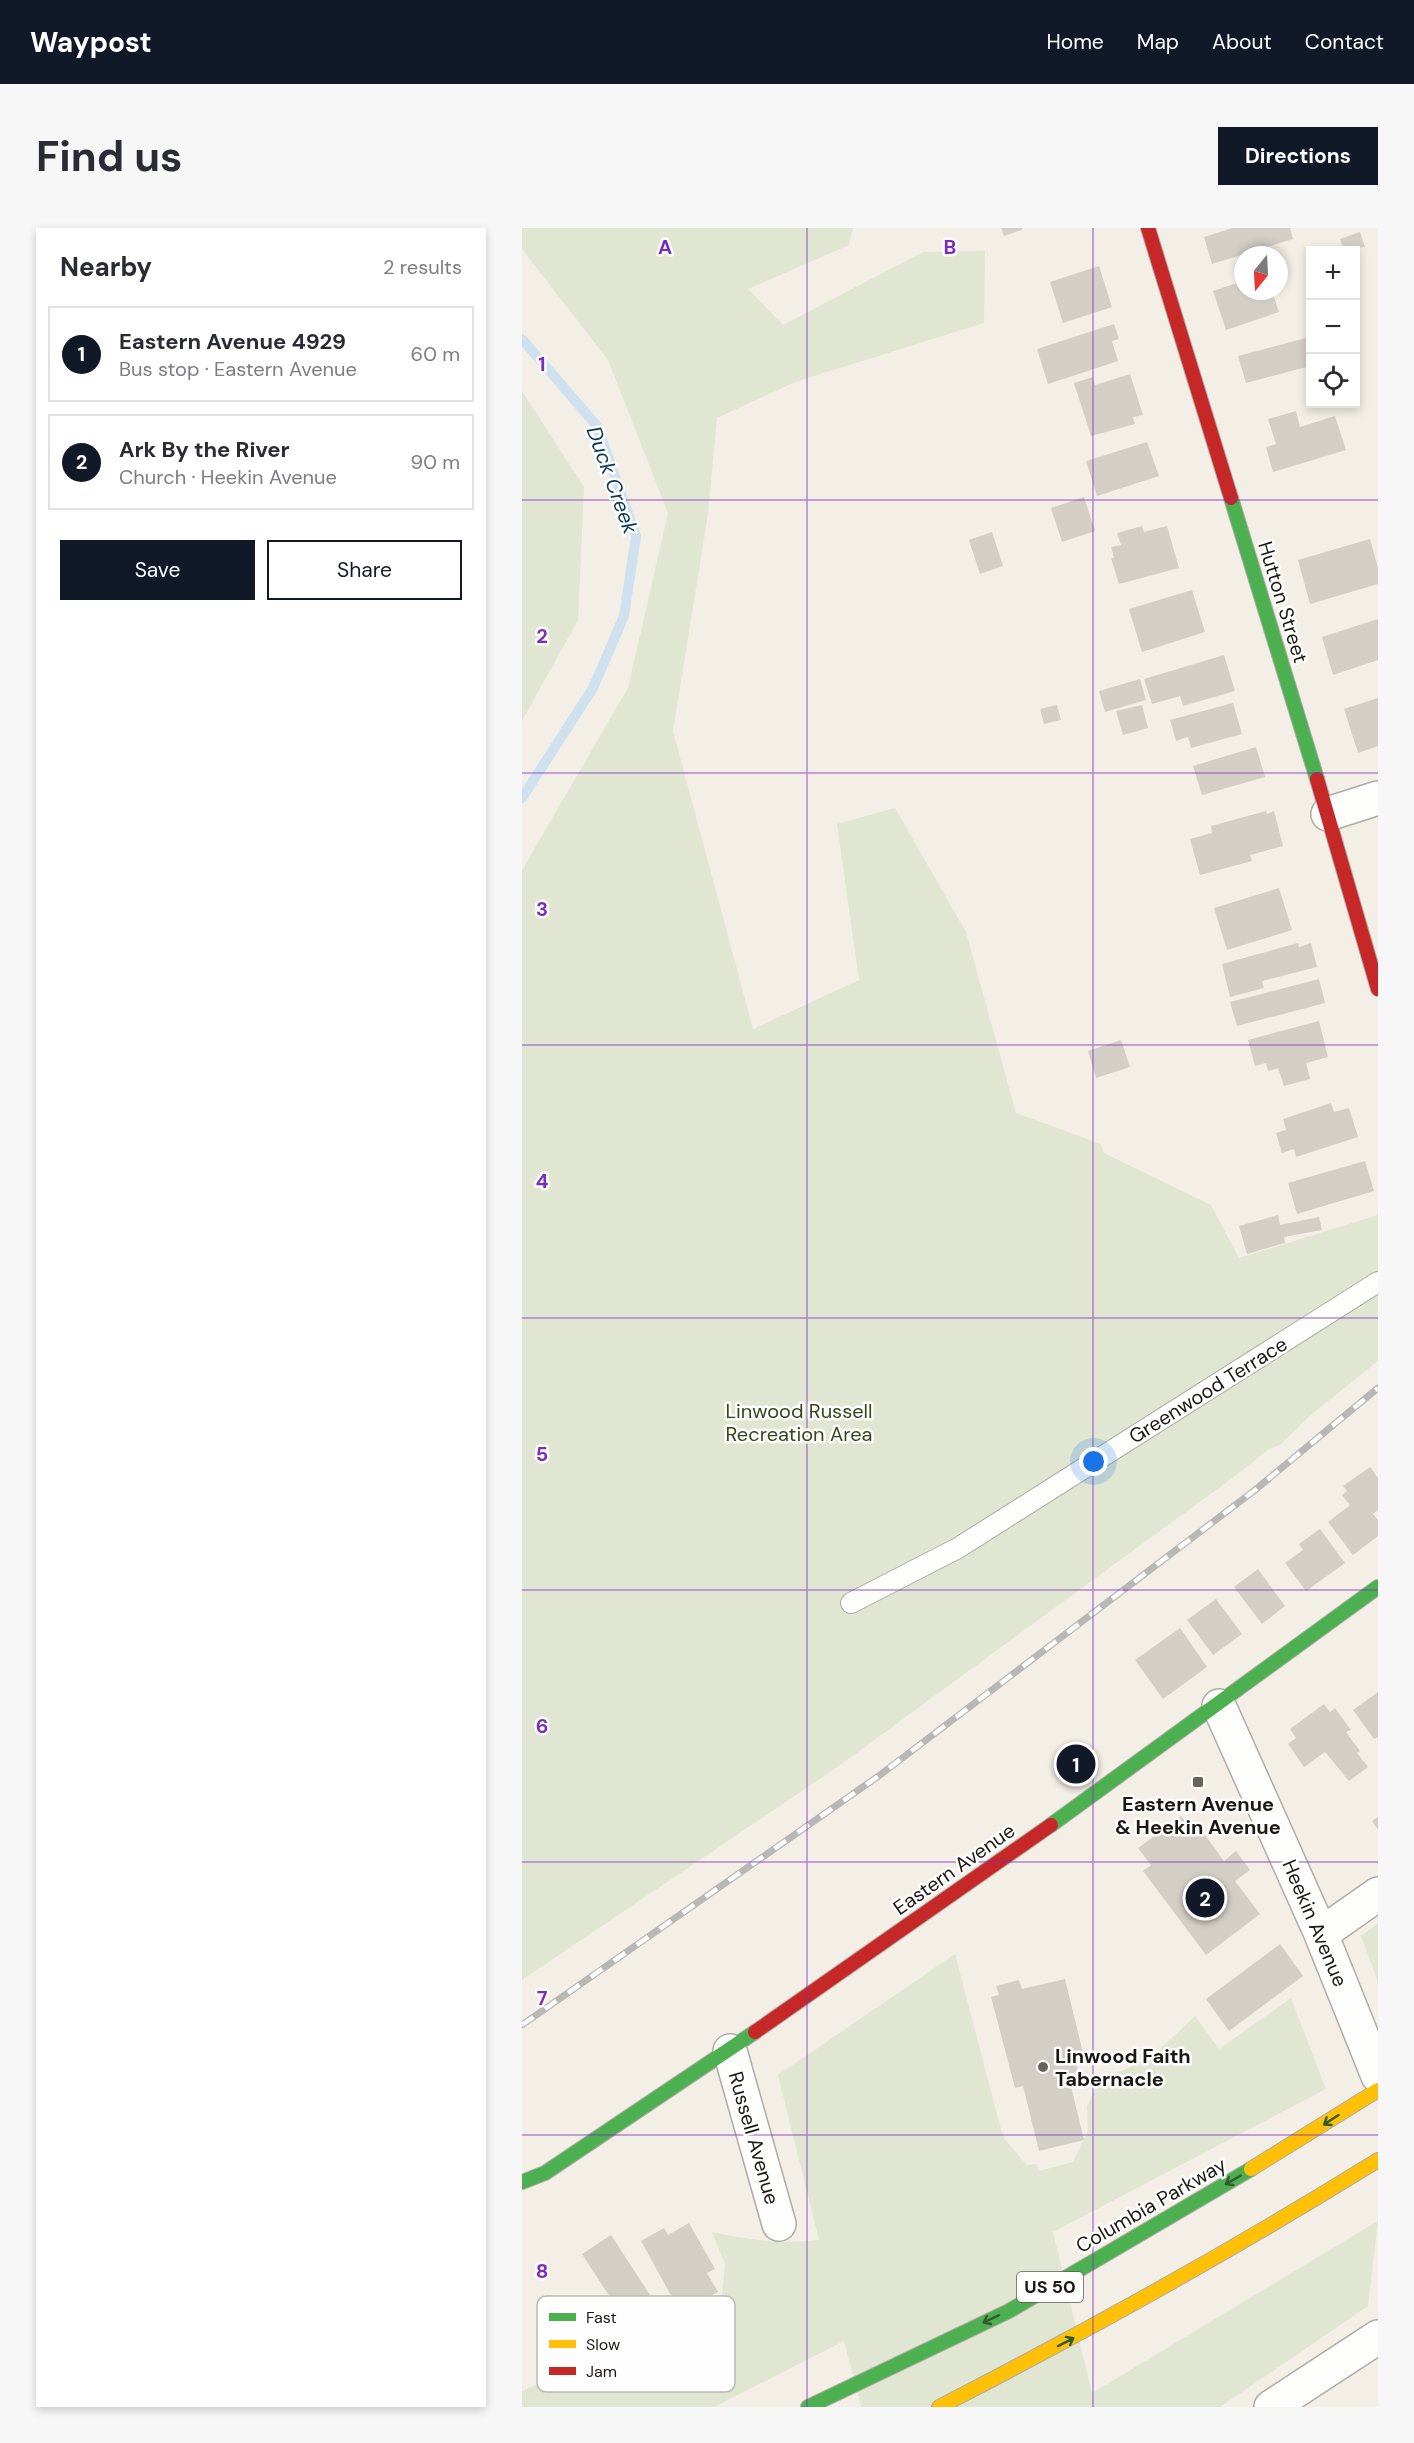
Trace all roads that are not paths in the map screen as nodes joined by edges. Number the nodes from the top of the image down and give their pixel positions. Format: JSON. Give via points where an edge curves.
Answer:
{"nodes":[{"id":1,"x":1148,"y":228,"type":"edge"},
{"id":2,"x":1378,"y":798,"type":"edge"},
{"id":3,"x":1328,"y":814,"type":"junction"},
{"id":4,"x":1378,"y":989,"type":"edge"},
{"id":5,"x":1378,"y":1282,"type":"edge"},
{"id":6,"x":1378,"y":1587,"type":"edge"},
{"id":7,"x":851,"y":1603,"type":"dead end"},
{"id":8,"x":1219,"y":1706,"type":"junction"},
{"id":9,"x":1378,"y":1894,"type":"edge"},
{"id":10,"x":1322,"y":1934,"type":"junction"},
{"id":11,"x":730,"y":2051,"type":"junction"},
{"id":12,"x":1378,"y":2076,"type":"edge"},
{"id":13,"x":1378,"y":2090,"type":"edge"},
{"id":14,"x":1378,"y":2160,"type":"edge"},
{"id":15,"x":528,"y":2186,"type":"edge"},
{"id":16,"x":779,"y":2224,"type":"dead end"},
{"id":17,"x":1378,"y":2337,"type":"edge"},
{"id":18,"x":808,"y":2407,"type":"edge"},
{"id":19,"x":939,"y":2407,"type":"edge"},
{"id":20,"x":1271,"y":2407,"type":"edge"}],
"edges":[{"from":1,"to":3,"type":"main road","name":"Hutton Street"},
{"from":2,"to":3,"type":"street"},
{"from":3,"to":4,"type":"main road","name":"Hutton Street"},
{"from":5,"to":7,"type":"lane","name":"Greenwood Terrace","via":[[958,1548]]},
{"from":6,"to":8,"type":"main road","name":"Eastern Avenue"},
{"from":8,"to":10,"type":"street","name":"Heekin Avenue"},
{"from":8,"to":11,"type":"main road","name":"Eastern Avenue"},
{"from":9,"to":10,"type":"street"},
{"from":10,"to":12,"type":"street","name":"Heekin Avenue"},
{"from":11,"to":15,"type":"main road","name":"Eastern Avenue"},
{"from":11,"to":16,"type":"street","name":"Russell Avenue"},
{"from":13,"to":18,"type":"main road","name":"Columbia Parkway","number":"US 50","one_way":true,"via":[[1283,2151],[1009,2311]]},
{"from":19,"to":14,"type":"main road","number":"US 50","one_way":true,"via":[[1086,2332],[1303,2208]]},
{"from":17,"to":20,"type":"street"}]}
